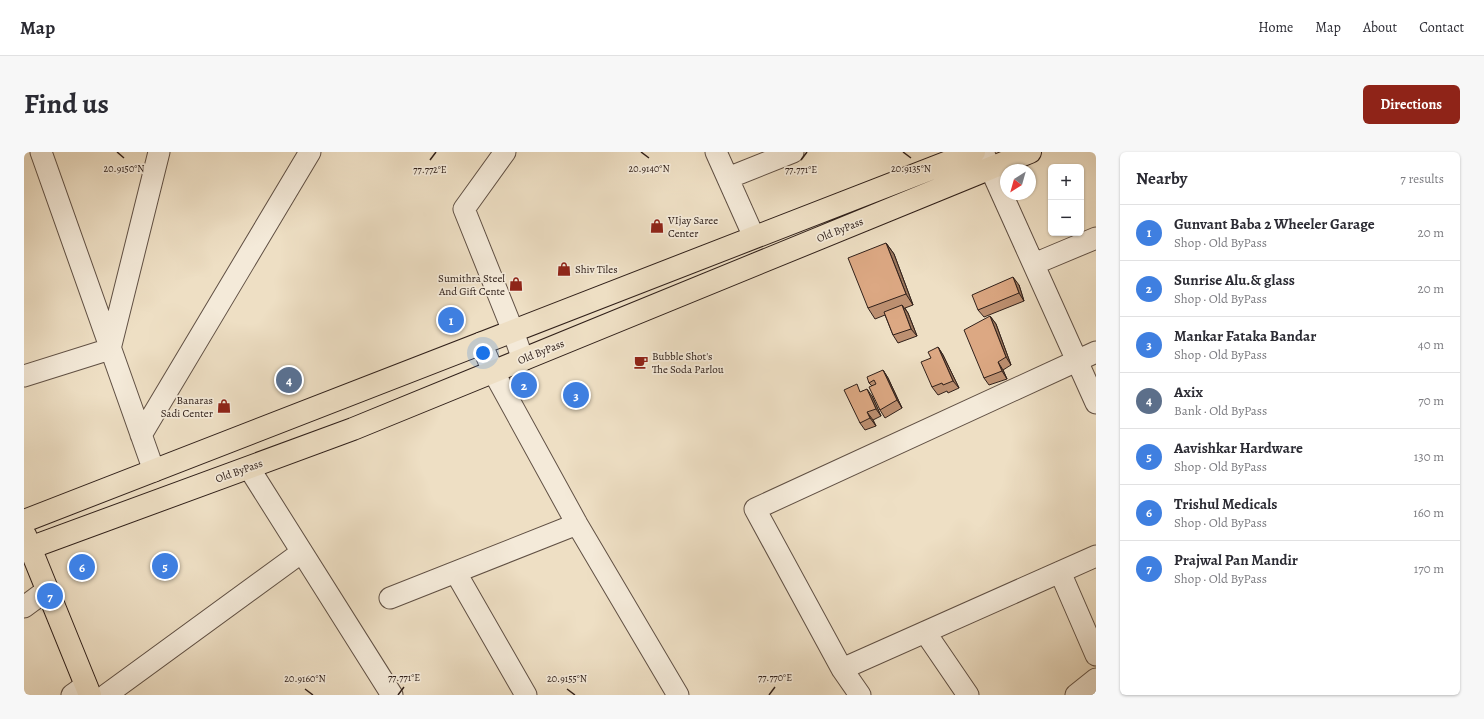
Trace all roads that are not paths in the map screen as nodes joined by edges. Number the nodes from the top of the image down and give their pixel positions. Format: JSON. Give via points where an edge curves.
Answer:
{"nodes":[{"id":1,"x":41,"y":152,"type":"edge"},
{"id":2,"x":159,"y":152,"type":"edge"},
{"id":3,"x":310,"y":152,"type":"edge"},
{"id":4,"x":504,"y":152,"type":"edge"},
{"id":5,"x":716,"y":152,"type":"edge"},
{"id":6,"x":793,"y":152,"type":"edge"},
{"id":7,"x":974,"y":152,"type":"edge"},
{"id":8,"x":1030,"y":152,"type":"edge"},
{"id":9,"x":986,"y":160,"type":"edge"},
{"id":10,"x":728,"y":178,"type":"junction"},
{"id":11,"x":754,"y":237,"type":"junction"},
{"id":12,"x":1096,"y":238,"type":"edge"},
{"id":13,"x":1034,"y":264,"type":"junction"},
{"id":14,"x":513,"y":331,"type":"junction"},
{"id":15,"x":482,"y":343,"type":"junction"},
{"id":16,"x":110,"y":349,"type":"junction"},
{"id":17,"x":1096,"y":352,"type":"edge"},
{"id":18,"x":523,"y":360,"type":"junction"},
{"id":19,"x":1077,"y":361,"type":"junction"},
{"id":20,"x":493,"y":372,"type":"junction"},
{"id":21,"x":24,"y":376,"type":"edge"},
{"id":22,"x":1096,"y":403,"type":"edge"},
{"id":23,"x":141,"y":435,"type":"junction"},
{"id":24,"x":249,"y":468,"type":"junction"},
{"id":25,"x":154,"y":471,"type":"junction"},
{"id":26,"x":24,"y":521,"type":"edge"},
{"id":27,"x":576,"y":524,"type":"junction"},
{"id":28,"x":26,"y":543,"type":"edge"},
{"id":29,"x":302,"y":552,"type":"junction"},
{"id":30,"x":1096,"y":556,"type":"edge"},
{"id":31,"x":1060,"y":572,"type":"junction"},
{"id":32,"x":456,"y":573,"type":"junction"},
{"id":33,"x":47,"y":590,"type":"junction"},
{"id":34,"x":390,"y":598,"type":"dead end"},
{"id":35,"x":24,"y":607,"type":"edge"},
{"id":36,"x":925,"y":632,"type":"junction"},
{"id":37,"x":1096,"y":655,"type":"edge"},
{"id":38,"x":842,"y":669,"type":"junction"},
{"id":39,"x":1096,"y":679,"type":"edge"},
{"id":40,"x":82,"y":692,"type":"edge"},
{"id":41,"x":106,"y":695,"type":"edge"},
{"id":42,"x":392,"y":695,"type":"edge"},
{"id":43,"x":526,"y":695,"type":"edge"},
{"id":44,"x":678,"y":695,"type":"edge"},
{"id":45,"x":860,"y":695,"type":"edge"},
{"id":46,"x":968,"y":695,"type":"edge"},
{"id":47,"x":1076,"y":695,"type":"edge"}],
"edges":[{"from":1,"to":16,"type":"street"},
{"from":2,"to":16,"type":"street"},
{"from":3,"to":23,"type":"street"},
{"from":4,"to":14,"type":"street","via":[[464,209]]},
{"from":5,"to":10,"type":"street"},
{"from":6,"to":10,"type":"street"},
{"from":7,"to":11,"type":"main road"},
{"from":8,"to":9,"type":"main road","name":"Old ByPass"},
{"from":9,"to":13,"type":"street"},
{"from":9,"to":18,"type":"main road","name":"Old ByPass"},
{"from":10,"to":11,"type":"street"},
{"from":11,"to":14,"type":"main road"},
{"from":12,"to":13,"type":"street"},
{"from":13,"to":19,"type":"street"},
{"from":14,"to":15,"type":"main road"},
{"from":14,"to":18,"type":"street"},
{"from":15,"to":20,"type":"street"},
{"from":15,"to":25,"type":"main road"},
{"from":16,"to":21,"type":"street"},
{"from":16,"to":23,"type":"street"},
{"from":17,"to":19,"type":"street"},
{"from":18,"to":20,"type":"main road","name":"Old ByPass"},
{"from":19,"to":22,"type":"street"},
{"from":19,"to":38,"type":"street","via":[[755,509]]},
{"from":20,"to":24,"type":"main road","name":"Old ByPass"},
{"from":20,"to":27,"type":"street"},
{"from":23,"to":25,"type":"street"},
{"from":24,"to":28,"type":"main road","name":"Old ByPass"},
{"from":24,"to":29,"type":"street"},
{"from":25,"to":26,"type":"main road"},
{"from":27,"to":32,"type":"street"},
{"from":27,"to":44,"type":"street"},
{"from":28,"to":33,"type":"main road"},
{"from":29,"to":41,"type":"street"},
{"from":29,"to":42,"type":"street"},
{"from":30,"to":31,"type":"street"},
{"from":31,"to":36,"type":"street"},
{"from":31,"to":37,"type":"street"},
{"from":32,"to":34,"type":"street"},
{"from":32,"to":43,"type":"street"},
{"from":33,"to":35,"type":"street"},
{"from":33,"to":40,"type":"main road"},
{"from":36,"to":38,"type":"street"},
{"from":36,"to":46,"type":"street"},
{"from":38,"to":45,"type":"street"},
{"from":39,"to":47,"type":"street"}]}
